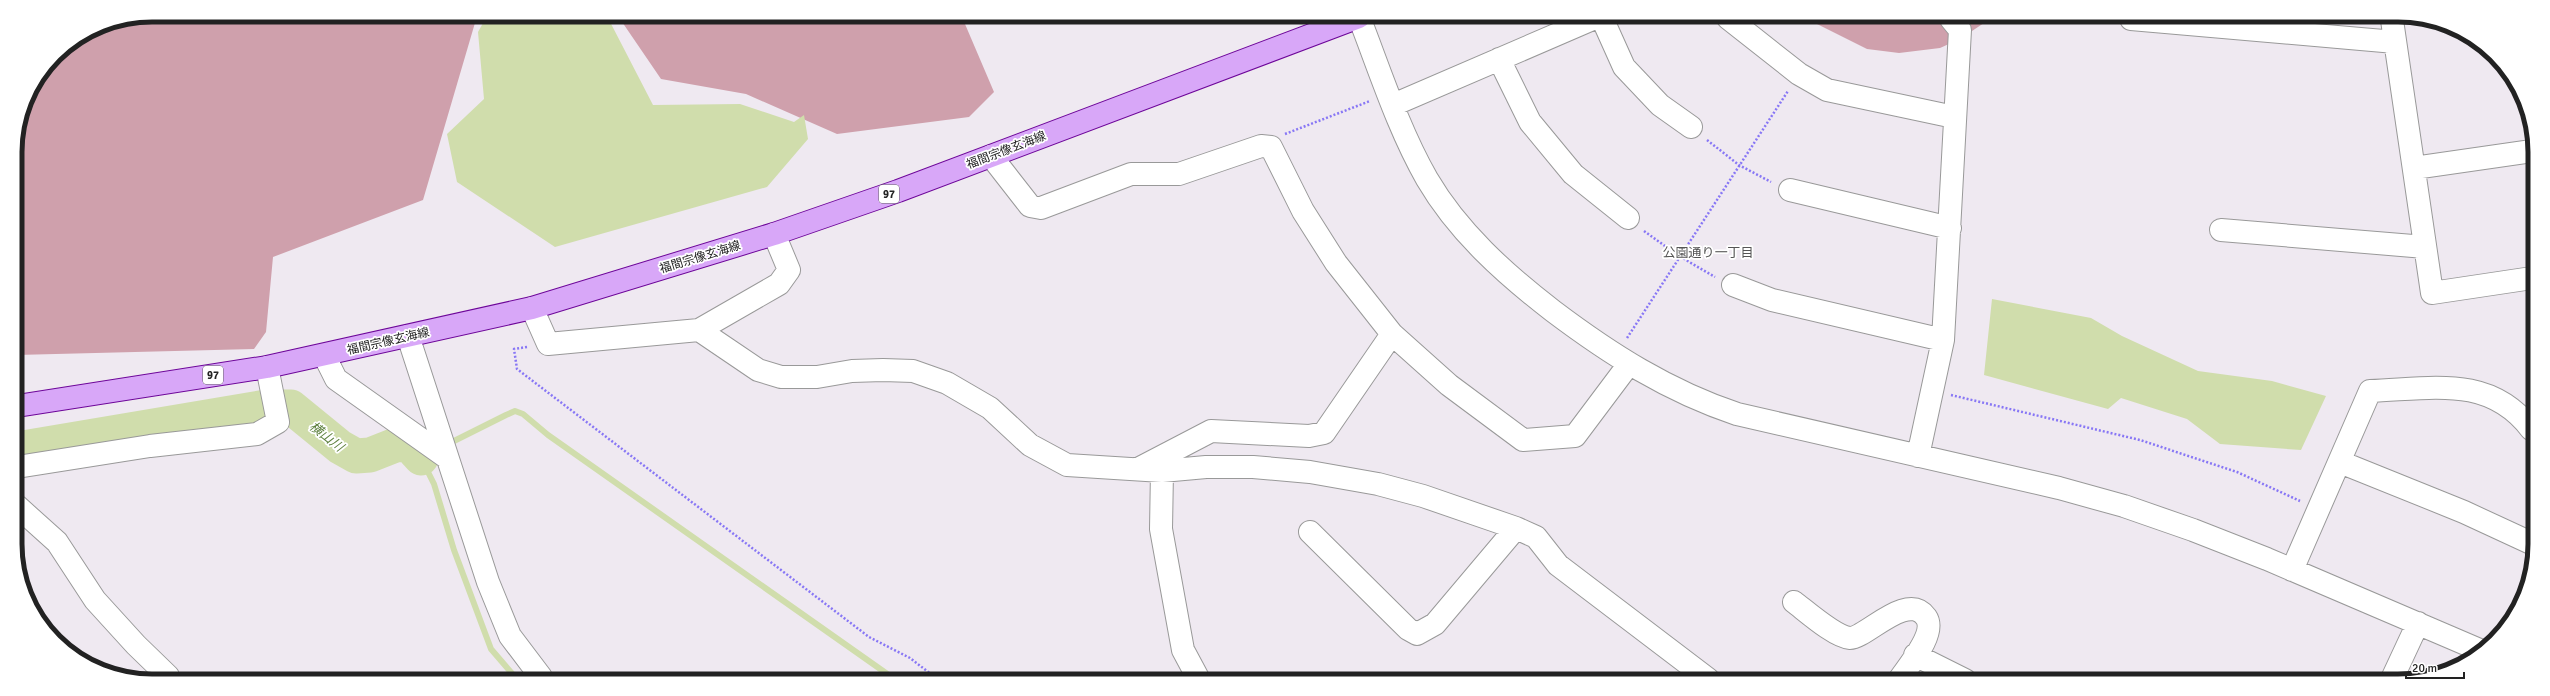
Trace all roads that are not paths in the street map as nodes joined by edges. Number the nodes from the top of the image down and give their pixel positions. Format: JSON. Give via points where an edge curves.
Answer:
{"nodes":[{"id":1,"x":1346,"y":22,"type":"edge"},
{"id":2,"x":1361,"y":22,"type":"edge"},
{"id":3,"x":1586,"y":22,"type":"edge"},
{"id":4,"x":1604,"y":22,"type":"edge"},
{"id":5,"x":1733,"y":22,"type":"edge"},
{"id":6,"x":1953,"y":22,"type":"edge"},
{"id":7,"x":2165,"y":22,"type":"edge"},
{"id":8,"x":2392,"y":22,"type":"edge"},
{"id":9,"x":2395,"y":42,"type":"junction"},
{"id":10,"x":1499,"y":59,"type":"junction"},
{"id":11,"x":1391,"y":99,"type":"junction"},
{"id":12,"x":1954,"y":117,"type":"junction"},
{"id":13,"x":1691,"y":127,"type":"road end"},
{"id":14,"x":2528,"y":152,"type":"edge"},
{"id":15,"x":991,"y":156,"type":"junction"},
{"id":16,"x":2414,"y":168,"type":"junction"},
{"id":17,"x":1790,"y":190,"type":"road end"},
{"id":18,"x":1628,"y":218,"type":"road end"},
{"id":19,"x":1950,"y":228,"type":"junction"},
{"id":20,"x":2221,"y":230,"type":"dead end"},
{"id":21,"x":774,"y":234,"type":"junction"},
{"id":22,"x":2425,"y":247,"type":"junction"},
{"id":23,"x":2528,"y":279,"type":"edge"},
{"id":24,"x":1733,"y":285,"type":"road end"},
{"id":25,"x":532,"y":308,"type":"junction"},
{"id":26,"x":699,"y":330,"type":"junction"},
{"id":27,"x":1392,"y":334,"type":"junction"},
{"id":28,"x":408,"y":336,"type":"junction"},
{"id":29,"x":1943,"y":340,"type":"junction"},
{"id":30,"x":324,"y":355,"type":"junction"},
{"id":31,"x":1622,"y":360,"type":"junction"},
{"id":32,"x":267,"y":367,"type":"junction"},
{"id":33,"x":22,"y":405,"type":"edge"},
{"id":34,"x":2528,"y":425,"type":"edge"},
{"id":35,"x":1918,"y":456,"type":"junction"},
{"id":36,"x":446,"y":457,"type":"junction"},
{"id":37,"x":2340,"y":462,"type":"junction"},
{"id":38,"x":22,"y":466,"type":"edge"},
{"id":39,"x":1138,"y":469,"type":"junction"},
{"id":40,"x":1162,"y":471,"type":"junction"},
{"id":41,"x":22,"y":510,"type":"edge"},
{"id":42,"x":1516,"y":528,"type":"junction"},
{"id":43,"x":1310,"y":532,"type":"dead end"},
{"id":44,"x":2528,"y":542,"type":"edge"},
{"id":45,"x":2292,"y":570,"type":"junction"},
{"id":46,"x":1794,"y":602,"type":"dead end"},
{"id":47,"x":2418,"y":623,"type":"junction"},
{"id":48,"x":2475,"y":648,"type":"edge"},
{"id":49,"x":1915,"y":655,"type":"junction"},
{"id":50,"x":166,"y":674,"type":"edge"},
{"id":51,"x":539,"y":674,"type":"edge"},
{"id":52,"x":1196,"y":674,"type":"edge"},
{"id":53,"x":1701,"y":674,"type":"edge"},
{"id":54,"x":1903,"y":674,"type":"edge"},
{"id":55,"x":1953,"y":674,"type":"edge"},
{"id":56,"x":2394,"y":674,"type":"edge"}],
"edges":[{"from":1,"to":15,"type":"main road","name":"福間宗像玄海線","number":"97"},
{"from":2,"to":11,"type":"street"},
{"from":3,"to":10,"type":"street"},
{"from":4,"to":13,"type":"street","via":[[1624,67],[1660,105]]},
{"from":5,"to":12,"type":"street","via":[[1799,74],[1827,90]]},
{"from":6,"to":12,"type":"street","via":[[1960,30]]},
{"from":7,"to":9,"type":"street"},
{"from":8,"to":9,"type":"street"},
{"from":9,"to":16,"type":"street"},
{"from":10,"to":11,"type":"street"},
{"from":10,"to":18,"type":"street","via":[[1534,128],[1572,174]]},
{"from":11,"to":31,"type":"street","via":[[1427,179],[1460,225],[1521,286]]},
{"from":12,"to":19,"type":"street"},
{"from":14,"to":16,"type":"street"},
{"from":15,"to":21,"type":"main road","name":"福間宗像玄海線","number":"97"},
{"from":15,"to":27,"type":"street","via":[[1030,206],[1041,208],[1131,174],[1179,174],[1261,146],[1271,147],[1303,211],[1332,257]]},
{"from":16,"to":22,"type":"street"},
{"from":17,"to":19,"type":"street"},
{"from":19,"to":29,"type":"street"},
{"from":20,"to":22,"type":"street"},
{"from":21,"to":25,"type":"main road","name":"福間宗像玄海線","number":"97"},
{"from":21,"to":26,"type":"street","via":[[790,270],[779,284]]},
{"from":22,"to":23,"type":"street","via":[[2432,293]]},
{"from":24,"to":29,"type":"street","via":[[1772,300]]},
{"from":25,"to":26,"type":"street","via":[[548,344]]},
{"from":25,"to":28,"type":"main road","name":"福間宗像玄海線","number":"97"},
{"from":26,"to":39,"type":"street","via":[[758,370],[781,377],[817,377],[852,371],[913,371],[946,383],[990,408],[1030,445],[1067,465]]},
{"from":27,"to":31,"type":"street","via":[[1449,385],[1523,440],[1575,436]]},
{"from":27,"to":39,"type":"street","via":[[1324,433],[1309,436],[1211,431]]},
{"from":28,"to":30,"type":"main road","name":"福間宗像玄海線","number":"97"},
{"from":28,"to":36,"type":"street"},
{"from":29,"to":35,"type":"street"},
{"from":30,"to":32,"type":"main road","name":"福間宗像玄海線","number":"97"},
{"from":30,"to":36,"type":"street","via":[[336,379]]},
{"from":31,"to":35,"type":"street","via":[[1680,391],[1737,414]]},
{"from":32,"to":33,"type":"main road","name":"福間宗像玄海線","number":"97"},
{"from":32,"to":38,"type":"street","via":[[278,422],[257,434],[150,446]]},
{"from":34,"to":37,"type":"street","via":[[2505,403],[2486,393],[2459,388],[2370,391]]},
{"from":35,"to":45,"type":"street","via":[[2059,488],[2124,506],[2193,530]]},
{"from":36,"to":51,"type":"street","via":[[488,582],[510,636]]},
{"from":37,"to":44,"type":"street","via":[[2464,512]]},
{"from":37,"to":45,"type":"street"},
{"from":39,"to":40,"type":"street"},
{"from":40,"to":42,"type":"street","via":[[1206,466],[1310,472],[1408,492]]},
{"from":40,"to":52,"type":"street","via":[[1163,537],[1183,650]]},
{"from":41,"to":50,"type":"street","via":[[57,542],[95,600]]},
{"from":42,"to":43,"type":"street","via":[[1435,624],[1417,634],[1408,629]]},
{"from":42,"to":53,"type":"street","via":[[1536,538],[1558,565]]},
{"from":45,"to":47,"type":"street"},
{"from":46,"to":49,"type":"street","via":[[1840,636],[1850,638],[1860,635],[1886,616],[1915,610],[1924,614],[1930,623],[1929,633]]},
{"from":47,"to":48,"type":"street"},
{"from":47,"to":56,"type":"street"},
{"from":49,"to":54,"type":"street"},
{"from":49,"to":55,"type":"street"}]}
